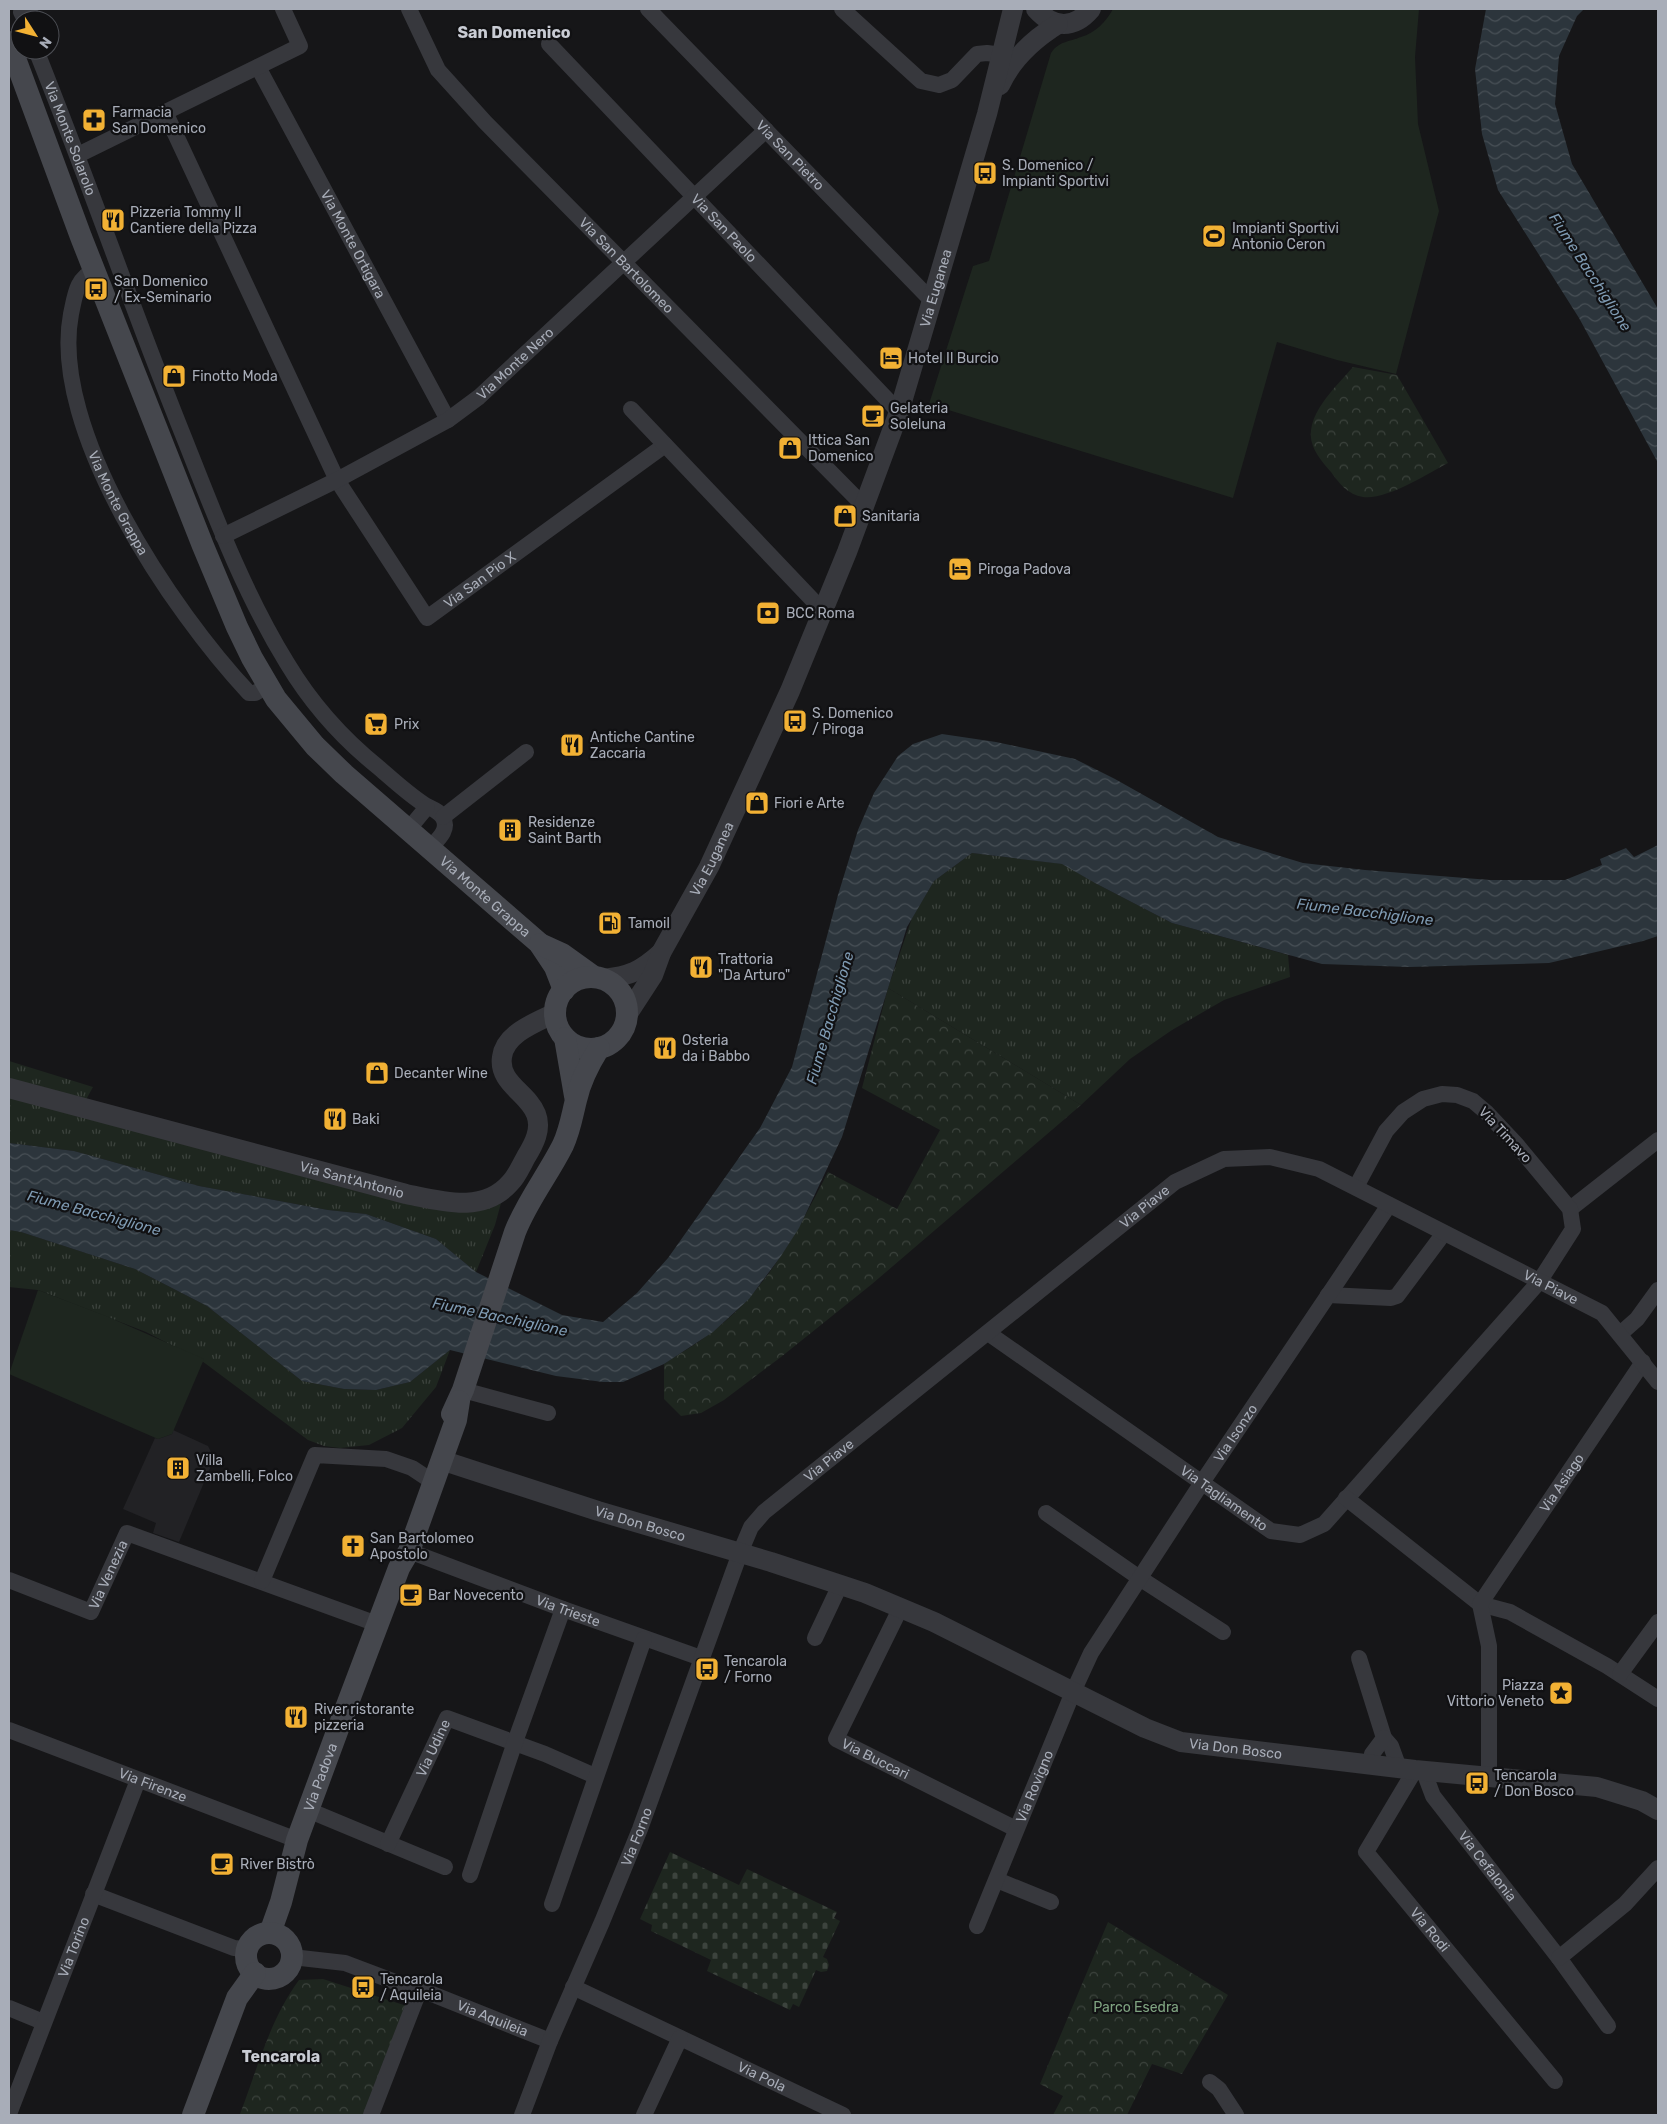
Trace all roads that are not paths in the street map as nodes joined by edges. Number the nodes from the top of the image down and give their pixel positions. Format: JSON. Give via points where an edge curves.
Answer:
{"nodes":[{"id":1,"x":282,"y":9,"type":"edge"},
{"id":2,"x":409,"y":9,"type":"edge"},
{"id":3,"x":648,"y":9,"type":"edge"},
{"id":4,"x":842,"y":9,"type":"edge"},
{"id":5,"x":1013,"y":9,"type":"edge"},
{"id":6,"x":1036,"y":9,"type":"edge"},
{"id":7,"x":1091,"y":9,"type":"edge"},
{"id":8,"x":1058,"y":24,"type":"junction"},
{"id":9,"x":9,"y":42,"type":"edge"},
{"id":10,"x":550,"y":44,"type":"dead end"},
{"id":11,"x":1002,"y":55,"type":"junction"},
{"id":12,"x":40,"y":60,"type":"edge"},
{"id":13,"x":258,"y":67,"type":"junction"},
{"id":14,"x":165,"y":112,"type":"junction"},
{"id":15,"x":988,"y":114,"type":"junction"},
{"id":16,"x":766,"y":130,"type":"junction"},
{"id":17,"x":78,"y":155,"type":"junction"},
{"id":18,"x":694,"y":196,"type":"junction"},
{"id":19,"x":105,"y":226,"type":"junction"},
{"id":20,"x":81,"y":237,"type":"junction"},
{"id":21,"x":624,"y":261,"type":"junction"},
{"id":22,"x":95,"y":270,"type":"junction"},
{"id":23,"x":932,"y":301,"type":"junction"},
{"id":24,"x":631,"y":409,"type":"dead end"},
{"id":25,"x":161,"y":411,"type":"junction"},
{"id":26,"x":899,"y":412,"type":"junction"},
{"id":27,"x":448,"y":420,"type":"junction"},
{"id":28,"x":665,"y":445,"type":"junction"},
{"id":29,"x":337,"y":480,"type":"junction"},
{"id":30,"x":864,"y":506,"type":"junction"},
{"id":31,"x":223,"y":536,"type":"junction"},
{"id":32,"x":824,"y":612,"type":"junction"},
{"id":33,"x":267,"y":686,"type":"junction"},
{"id":34,"x":526,"y":752,"type":"dead end"},
{"id":35,"x":427,"y":807,"type":"junction"},
{"id":36,"x":443,"y":817,"type":"junction"},
{"id":37,"x":408,"y":830,"type":"junction"},
{"id":38,"x":429,"y":849,"type":"junction"},
{"id":39,"x":539,"y":943,"type":"junction"},
{"id":40,"x":661,"y":953,"type":"junction"},
{"id":41,"x":598,"y":978,"type":"junction"},
{"id":42,"x":564,"y":990,"type":"junction"},
{"id":43,"x":627,"y":1015,"type":"junction"},
{"id":44,"x":561,"y":1028,"type":"junction"},
{"id":45,"x":599,"y":1048,"type":"junction"},
{"id":46,"x":9,"y":1088,"type":"edge"},
{"id":47,"x":576,"y":1100,"type":"junction"},
{"id":48,"x":1658,"y":1140,"type":"edge"},
{"id":49,"x":1356,"y":1187,"type":"junction"},
{"id":50,"x":1389,"y":1205,"type":"junction"},
{"id":51,"x":1570,"y":1210,"type":"junction"},
{"id":52,"x":1444,"y":1233,"type":"junction"},
{"id":53,"x":1539,"y":1282,"type":"junction"},
{"id":54,"x":1658,"y":1290,"type":"edge"},
{"id":55,"x":1328,"y":1295,"type":"junction"},
{"id":56,"x":988,"y":1332,"type":"junction"},
{"id":57,"x":1620,"y":1334,"type":"junction"},
{"id":58,"x":1642,"y":1362,"type":"junction"},
{"id":59,"x":1658,"y":1382,"type":"edge"},
{"id":60,"x":463,"y":1390,"type":"junction"},
{"id":61,"x":548,"y":1413,"type":"dead end"},
{"id":62,"x":441,"y":1460,"type":"junction"},
{"id":63,"x":427,"y":1478,"type":"junction"},
{"id":64,"x":1201,"y":1484,"type":"junction"},
{"id":65,"x":1346,"y":1498,"type":"junction"},
{"id":66,"x":1046,"y":1513,"type":"dead end"},
{"id":67,"x":740,"y":1553,"type":"junction"},
{"id":68,"x":404,"y":1560,"type":"junction"},
{"id":69,"x":1140,"y":1579,"type":"junction"},
{"id":70,"x":9,"y":1580,"type":"edge"},
{"id":71,"x":262,"y":1581,"type":"junction"},
{"id":72,"x":840,"y":1585,"type":"junction"},
{"id":73,"x":1480,"y":1604,"type":"junction"},
{"id":74,"x":563,"y":1609,"type":"junction"},
{"id":75,"x":900,"y":1609,"type":"junction"},
{"id":76,"x":1658,"y":1622,"type":"edge"},
{"id":77,"x":377,"y":1624,"type":"junction"},
{"id":78,"x":1223,"y":1632,"type":"dead end"},
{"id":79,"x":815,"y":1638,"type":"dead end"},
{"id":80,"x":644,"y":1639,"type":"junction"},
{"id":81,"x":701,"y":1658,"type":"junction"},
{"id":82,"x":1359,"y":1658,"type":"dead end"},
{"id":83,"x":1620,"y":1674,"type":"junction"},
{"id":84,"x":1073,"y":1692,"type":"junction"},
{"id":85,"x":1658,"y":1699,"type":"edge"},
{"id":86,"x":9,"y":1730,"type":"edge"},
{"id":87,"x":1384,"y":1738,"type":"junction"},
{"id":88,"x":515,"y":1742,"type":"junction"},
{"id":89,"x":1370,"y":1765,"type":"junction"},
{"id":90,"x":1413,"y":1770,"type":"junction"},
{"id":91,"x":595,"y":1776,"type":"junction"},
{"id":92,"x":1489,"y":1776,"type":"junction"},
{"id":93,"x":138,"y":1780,"type":"junction"},
{"id":94,"x":308,"y":1810,"type":"junction"},
{"id":95,"x":1658,"y":1810,"type":"edge"},
{"id":96,"x":1016,"y":1829,"type":"junction"},
{"id":97,"x":297,"y":1840,"type":"junction"},
{"id":98,"x":388,"y":1844,"type":"junction"},
{"id":99,"x":445,"y":1867,"type":"dead end"},
{"id":100,"x":1658,"y":1868,"type":"edge"},
{"id":101,"x":470,"y":1875,"type":"dead end"},
{"id":102,"x":997,"y":1880,"type":"junction"},
{"id":103,"x":93,"y":1894,"type":"junction"},
{"id":104,"x":1051,"y":1902,"type":"dead end"},
{"id":105,"x":552,"y":1904,"type":"dead end"},
{"id":106,"x":977,"y":1926,"type":"dead end"},
{"id":107,"x":270,"y":1933,"type":"junction"},
{"id":108,"x":241,"y":1949,"type":"junction"},
{"id":109,"x":292,"y":1957,"type":"junction"},
{"id":110,"x":1559,"y":1958,"type":"junction"},
{"id":111,"x":255,"y":1974,"type":"junction"},
{"id":112,"x":573,"y":1987,"type":"junction"},
{"id":113,"x":419,"y":1991,"type":"junction"},
{"id":114,"x":9,"y":2008,"type":"edge"},
{"id":115,"x":43,"y":2022,"type":"junction"},
{"id":116,"x":1608,"y":2026,"type":"dead end"},
{"id":117,"x":680,"y":2038,"type":"junction"},
{"id":118,"x":550,"y":2041,"type":"junction"},
{"id":119,"x":1555,"y":2081,"type":"dead end"},
{"id":120,"x":1210,"y":2082,"type":"dead end"},
{"id":121,"x":9,"y":2114,"type":"edge"},
{"id":122,"x":193,"y":2115,"type":"edge"},
{"id":123,"x":371,"y":2115,"type":"edge"},
{"id":124,"x":522,"y":2115,"type":"edge"},
{"id":125,"x":644,"y":2115,"type":"edge"},
{"id":126,"x":843,"y":2115,"type":"edge"},
{"id":127,"x":1236,"y":2115,"type":"edge"}],
"edges":[{"from":1,"to":13,"type":"street","via":[[300,46]]},
{"from":2,"to":21,"type":"street","name":"Via San Bartolomeo","via":[[438,70]]},
{"from":3,"to":16,"type":"street","name":"Via San Pietro"},
{"from":4,"to":11,"type":"street","via":[[921,81],[939,85],[952,80],[977,54]]},
{"from":5,"to":11,"type":"street","name":"Via Euganea"},
{"from":6,"to":8,"type":"street"},
{"from":7,"to":8,"type":"street","name":"Via Euganea","via":[[1067,25]]},
{"from":8,"to":15,"type":"street","name":"Via Euganea","via":[[1038,37],[1012,65]]},
{"from":9,"to":20,"type":"main road","name":"Via Monte Grappa"},
{"from":10,"to":18,"type":"street","name":"Via San Paolo"},
{"from":11,"to":15,"type":"street","name":"Via Euganea"},
{"from":12,"to":17,"type":"street","name":"Via Monte Solarolo"},
{"from":13,"to":14,"type":"street"},
{"from":13,"to":27,"type":"street","name":"Via Monte Ortigara"},
{"from":14,"to":17,"type":"street"},
{"from":14,"to":29,"type":"street"},
{"from":15,"to":23,"type":"street","name":"Via Euganea"},
{"from":16,"to":18,"type":"street","name":"Via Monte Nero"},
{"from":16,"to":23,"type":"street","name":"Via San Pietro"},
{"from":17,"to":19,"type":"street","name":"Via Monte Solarolo"},
{"from":18,"to":21,"type":"street","name":"Via Monte Nero"},
{"from":18,"to":26,"type":"street","name":"Via San Paolo"},
{"from":19,"to":20,"type":"street"},
{"from":19,"to":25,"type":"street","name":"Via Monte Solarolo"},
{"from":20,"to":22,"type":"main road","name":"Via Monte Grappa"},
{"from":21,"to":27,"type":"street","name":"Via Monte Nero","via":[[479,397]]},
{"from":21,"to":30,"type":"street","name":"Via San Bartolomeo"},
{"from":22,"to":25,"type":"main road","name":"Via Monte Grappa"},
{"from":22,"to":33,"type":"street","name":"Via Monte Grappa","via":[[86,274],[75,294],[68,344],[78,406],[99,466],[136,540],[185,615],[249,693],[255,694]]},
{"from":23,"to":26,"type":"street","name":"Via Euganea"},
{"from":24,"to":28,"type":"street"},
{"from":25,"to":31,"type":"street","name":"Via Monte Solarolo"},
{"from":25,"to":33,"type":"main road","name":"Via Monte Grappa","via":[[207,555],[237,627]]},
{"from":26,"to":30,"type":"street","name":"Via Euganea"},
{"from":27,"to":29,"type":"street","name":"Via Monte Nero"},
{"from":28,"to":29,"type":"street","name":"Via San Pio X","via":[[427,618]]},
{"from":28,"to":32,"type":"street"},
{"from":29,"to":31,"type":"street","name":"Via Monte Nero"},
{"from":30,"to":32,"type":"street","name":"Via Euganea"},
{"from":31,"to":35,"type":"street","via":[[258,614],[295,676],[331,724]]},
{"from":32,"to":40,"type":"street","name":"Via Euganea","via":[[709,867]]},
{"from":33,"to":37,"type":"main road","name":"Via Monte Grappa","via":[[315,746]]},
{"from":34,"to":36,"type":"street"},
{"from":35,"to":36,"type":"street"},
{"from":35,"to":37,"type":"street"},
{"from":36,"to":38,"type":"street","name":"Via Monte Grappa","via":[[446,825]]},
{"from":37,"to":38,"type":"main road","name":"Via Monte Grappa"},
{"from":38,"to":39,"type":"main road","name":"Via Monte Grappa"},
{"from":39,"to":41,"type":"main road","name":"Via Monte Grappa"},
{"from":39,"to":42,"type":"main road","name":"Via Monte Grappa","via":[[555,967]]},
{"from":40,"to":41,"type":"street","name":"Via Euganea","via":[[645,968],[630,975]]},
{"from":40,"to":43,"type":"street","name":"Via Euganea","via":[[653,976]]},
{"from":41,"to":42,"type":"main road","name":"Via Euganea","via":[[577,980]]},
{"from":41,"to":43,"type":"main road","via":[[621,993]]},
{"from":42,"to":44,"type":"main road","via":[[559,997]]},
{"from":43,"to":45,"type":"main road","name":"Via Euganea","via":[[616,1039]]},
{"from":44,"to":45,"type":"main road","via":[[581,1048]]},
{"from":44,"to":46,"type":"street","name":"Via Sant'Antonio","via":[[529,1026],[507,1045],[502,1055],[504,1076],[537,1115],[538,1133],[512,1182],[486,1200],[465,1203],[406,1194]]},
{"from":44,"to":47,"type":"main road","name":"Via Euganea"},
{"from":45,"to":47,"type":"main road","name":"Via Euganea"},
{"from":47,"to":60,"type":"main road","name":"Via Euganea","via":[[563,1145],[515,1232]]},
{"from":48,"to":51,"type":"street"},
{"from":49,"to":50,"type":"street","name":"Via Piave"},
{"from":49,"to":51,"type":"street","name":"Via Timavo","via":[[1386,1132],[1403,1112],[1423,1099],[1442,1094],[1457,1095],[1473,1101],[1486,1112]]},
{"from":49,"to":56,"type":"street","name":"Via Piave","via":[[1319,1169],[1270,1158],[1224,1159],[1175,1182]]},
{"from":50,"to":52,"type":"street","name":"Via Piave"},
{"from":50,"to":55,"type":"street","name":"Via Isonzo"},
{"from":51,"to":53,"type":"street","via":[[1573,1229]]},
{"from":52,"to":53,"type":"street","name":"Via Piave"},
{"from":52,"to":55,"type":"street","via":[[1397,1296]]},
{"from":53,"to":57,"type":"street","name":"Via Piave","via":[[1602,1314]]},
{"from":53,"to":65,"type":"street","name":"Via Tagliamento"},
{"from":54,"to":57,"type":"street","via":[[1638,1319]]},
{"from":55,"to":64,"type":"street","name":"Via Isonzo"},
{"from":56,"to":64,"type":"street","name":"Via Tagliamento"},
{"from":56,"to":67,"type":"street","name":"Via Piave","via":[[764,1512],[751,1527]]},
{"from":57,"to":58,"type":"street","name":"Via Piave"},
{"from":58,"to":59,"type":"street","name":"Via Piave"},
{"from":58,"to":73,"type":"street","name":"Via Asiago"},
{"from":60,"to":61,"type":"street"},
{"from":60,"to":62,"type":"main road","name":"Via Padova"},
{"from":60,"to":63,"type":"main road","name":"Via Padova"},
{"from":62,"to":67,"type":"street","name":"Via Don Bosco"},
{"from":62,"to":68,"type":"main road","name":"Via Padova"},
{"from":63,"to":68,"type":"main road","name":"Via Padova","via":[[402,1548]]},
{"from":63,"to":71,"type":"street","via":[[412,1468],[386,1459],[315,1455]]},
{"from":64,"to":65,"type":"street","name":"Via Tagliamento","via":[[1271,1532],[1300,1535],[1324,1524]]},
{"from":64,"to":69,"type":"street","name":"Via Isonzo"},
{"from":65,"to":73,"type":"street"},
{"from":66,"to":69,"type":"street"},
{"from":67,"to":72,"type":"street","name":"Via Don Bosco"},
{"from":67,"to":81,"type":"street","name":"Via Forno"},
{"from":68,"to":74,"type":"street","name":"Via Trieste"},
{"from":68,"to":77,"type":"main road","name":"Via Padova"},
{"from":69,"to":78,"type":"street"},
{"from":69,"to":84,"type":"street","name":"Via Isonzo","via":[[1091,1653]]},
{"from":70,"to":71,"type":"street","name":"Via Venezia","via":[[91,1612],[127,1533]]},
{"from":71,"to":77,"type":"street","name":"Via Venezia"},
{"from":72,"to":75,"type":"street","name":"Via Don Bosco"},
{"from":72,"to":79,"type":"street"},
{"from":73,"to":83,"type":"street","via":[[1510,1612]]},
{"from":73,"to":92,"type":"street","via":[[1489,1646]]},
{"from":74,"to":80,"type":"street","name":"Via Trieste"},
{"from":74,"to":88,"type":"street"},
{"from":75,"to":84,"type":"street","name":"Via Don Bosco","via":[[934,1622]]},
{"from":75,"to":96,"type":"street","name":"Via Buccari","via":[[836,1740]]},
{"from":76,"to":83,"type":"street"},
{"from":77,"to":94,"type":"main road","name":"Via Padova"},
{"from":80,"to":81,"type":"street","name":"Via Trieste"},
{"from":80,"to":91,"type":"street"},
{"from":81,"to":112,"type":"street","name":"Via Forno","via":[[640,1830]]},
{"from":82,"to":87,"type":"street","name":"Via Cefalonia"},
{"from":83,"to":85,"type":"street"},
{"from":84,"to":89,"type":"street","name":"Via Don Bosco","via":[[1181,1742]]},
{"from":84,"to":96,"type":"street","name":"Via Rovigno"},
{"from":86,"to":93,"type":"street","name":"Via Firenze"},
{"from":87,"to":89,"type":"street","via":[[1372,1754]]},
{"from":87,"to":90,"type":"street","name":"Via Cefalonia"},
{"from":88,"to":91,"type":"street"},
{"from":88,"to":98,"type":"street","name":"Via Udine","via":[[447,1718]]},
{"from":88,"to":101,"type":"street"},
{"from":89,"to":90,"type":"street","name":"Via Don Bosco"},
{"from":90,"to":92,"type":"street","name":"Via Don Bosco"},
{"from":90,"to":110,"type":"street","name":"Via Cefalonia","via":[[1427,1780],[1433,1796]]},
{"from":90,"to":119,"type":"street","name":"Via Rodi","via":[[1366,1852]]},
{"from":91,"to":105,"type":"street"},
{"from":92,"to":95,"type":"street","name":"Via Don Bosco","via":[[1597,1787],[1642,1801]]},
{"from":93,"to":97,"type":"street","name":"Via Firenze"},
{"from":93,"to":103,"type":"street","name":"Via Torino"},
{"from":94,"to":97,"type":"main road","name":"Via Padova"},
{"from":94,"to":98,"type":"street"},
{"from":96,"to":102,"type":"street","name":"Via Rovigno"},
{"from":97,"to":107,"type":"main road","name":"Via Padova"},
{"from":98,"to":99,"type":"street"},
{"from":100,"to":110,"type":"street","via":[[1625,1904]]},
{"from":102,"to":104,"type":"street"},
{"from":102,"to":106,"type":"street","name":"Via Rovigno"},
{"from":103,"to":108,"type":"street"},
{"from":103,"to":115,"type":"street","name":"Via Torino"},
{"from":107,"to":108,"type":"main road","via":[[256,1937]]},
{"from":107,"to":109,"type":"main road","via":[[286,1940]]},
{"from":108,"to":111,"type":"main road"},
{"from":109,"to":111,"type":"main road","via":[[287,1970],[275,1978]]},
{"from":109,"to":113,"type":"street","name":"Via Aquileia","via":[[345,1963]]},
{"from":110,"to":116,"type":"street","name":"Via Cefalonia"},
{"from":111,"to":122,"type":"main road","via":[[237,1998]]},
{"from":112,"to":117,"type":"street","name":"Via Pola"},
{"from":112,"to":118,"type":"street","name":"Via Forno"},
{"from":113,"to":118,"type":"street","name":"Via Aquileia"},
{"from":113,"to":123,"type":"street"},
{"from":114,"to":115,"type":"street"},
{"from":115,"to":121,"type":"street","name":"Via Torino"},
{"from":117,"to":125,"type":"street"},
{"from":117,"to":126,"type":"street","name":"Via Pola"},
{"from":118,"to":124,"type":"street","name":"Via Forno"},
{"from":120,"to":127,"type":"street","via":[[1219,2089]]}]}
